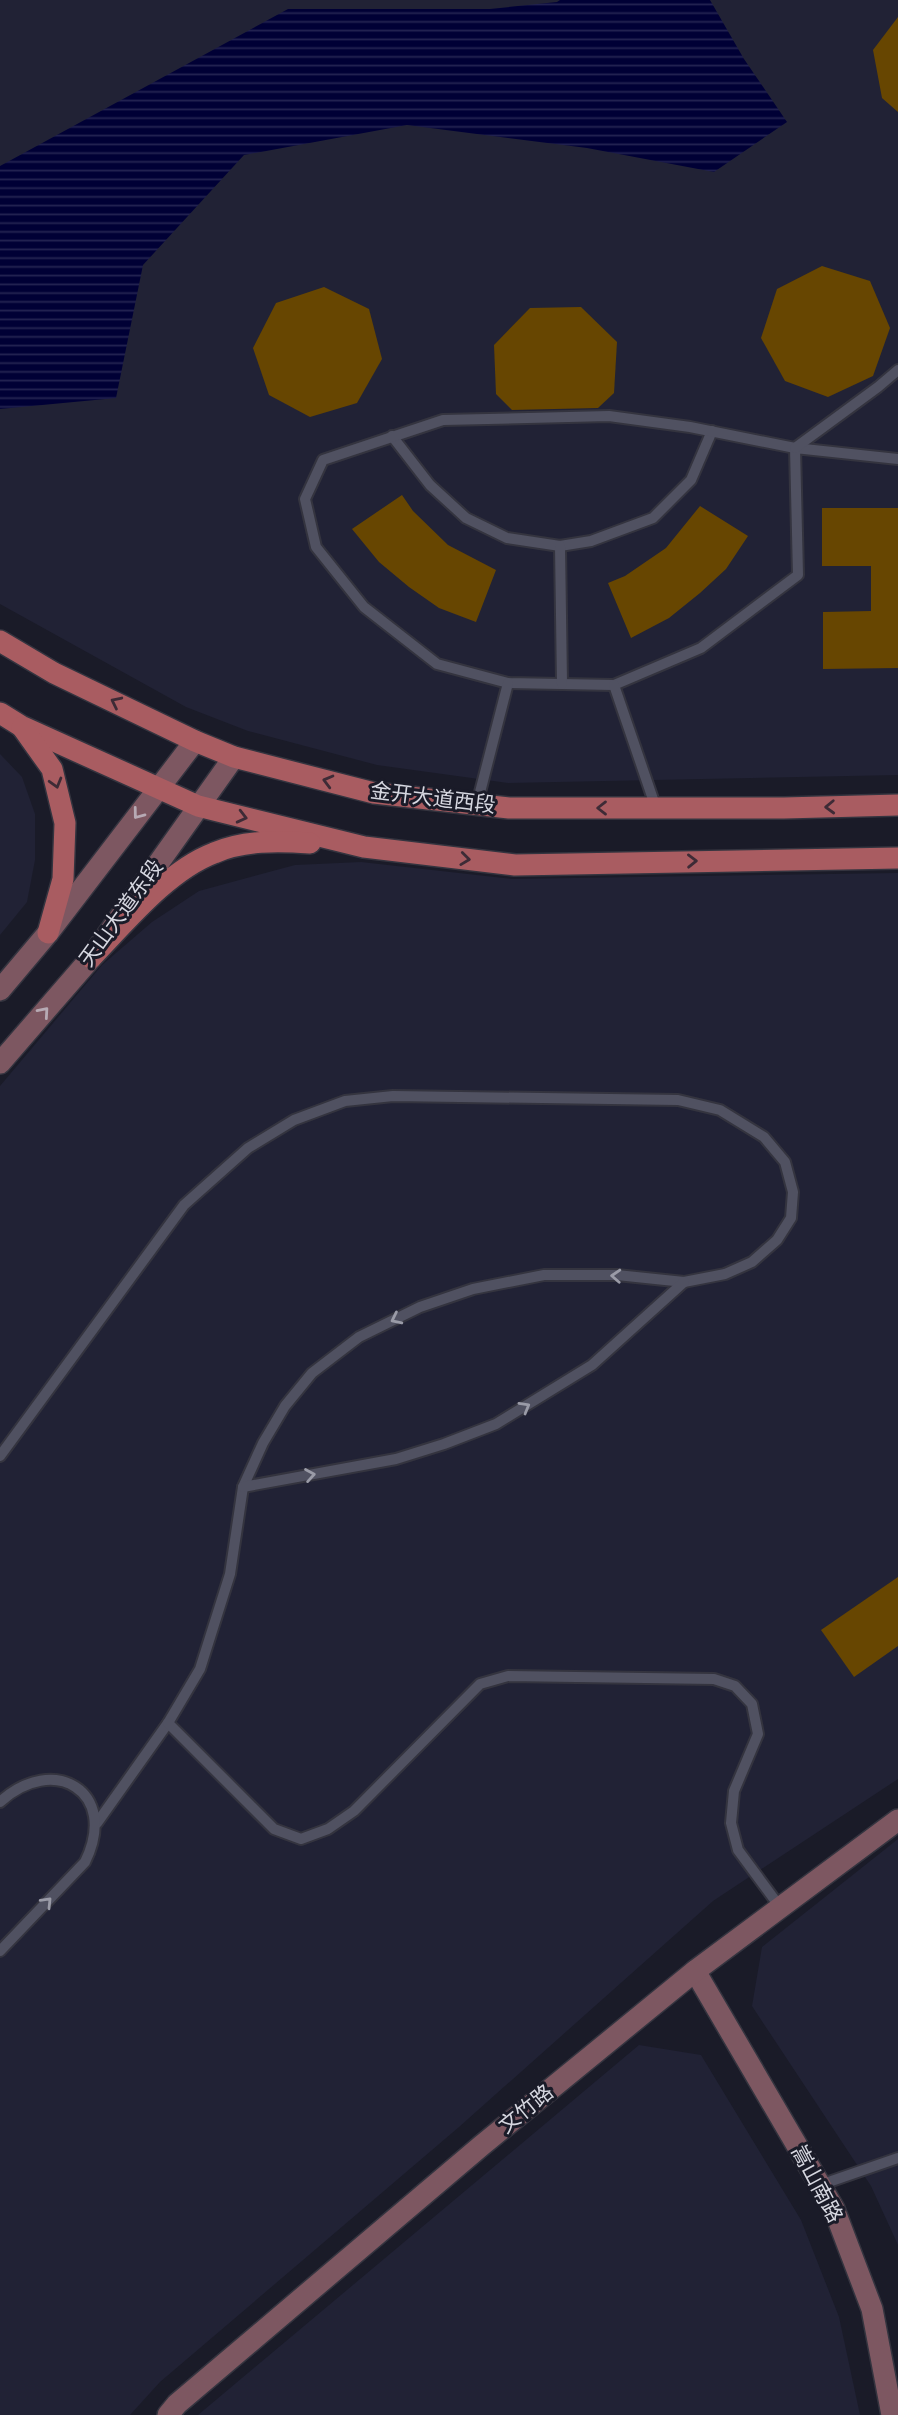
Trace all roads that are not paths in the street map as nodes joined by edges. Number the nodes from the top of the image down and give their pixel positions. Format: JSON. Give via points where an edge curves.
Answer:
{"nodes":[{"id":1,"x":898,"y":370,"type":"edge"},
{"id":2,"x":712,"y":431,"type":"junction"},
{"id":3,"x":392,"y":436,"type":"junction"},
{"id":4,"x":794,"y":448,"type":"junction"},
{"id":5,"x":898,"y":459,"type":"edge"},
{"id":6,"x":560,"y":546,"type":"junction"},
{"id":7,"x":0,"y":642,"type":"edge"},
{"id":8,"x":508,"y":683,"type":"junction"},
{"id":9,"x":562,"y":684,"type":"junction"},
{"id":10,"x":614,"y":685,"type":"junction"},
{"id":11,"x":0,"y":713,"type":"edge"},
{"id":12,"x":21,"y":726,"type":"junction"},
{"id":13,"x":195,"y":741,"type":"junction"},
{"id":14,"x":234,"y":757,"type":"junction"},
{"id":15,"x":158,"y":789,"type":"junction"},
{"id":16,"x":477,"y":804,"type":"junction"},
{"id":17,"x":898,"y":805,"type":"edge"},
{"id":18,"x":198,"y":806,"type":"junction"},
{"id":19,"x":656,"y":808,"type":"junction"},
{"id":20,"x":364,"y":847,"type":"junction"},
{"id":21,"x":898,"y":858,"type":"edge"},
{"id":22,"x":48,"y":933,"type":"junction"},
{"id":23,"x":91,"y":958,"type":"junction"},
{"id":24,"x":0,"y":990,"type":"edge"},
{"id":25,"x":0,"y":1063,"type":"edge"},
{"id":26,"x":684,"y":1282,"type":"junction"},
{"id":27,"x":0,"y":1456,"type":"edge"},
{"id":28,"x":243,"y":1487,"type":"junction"},
{"id":29,"x":168,"y":1723,"type":"junction"},
{"id":30,"x":0,"y":1802,"type":"edge"},
{"id":31,"x":898,"y":1820,"type":"edge"},
{"id":32,"x":97,"y":1823,"type":"junction"},
{"id":33,"x":780,"y":1908,"type":"junction"},
{"id":34,"x":0,"y":1951,"type":"edge"},
{"id":35,"x":695,"y":1971,"type":"junction"},
{"id":36,"x":898,"y":2158,"type":"edge"},
{"id":37,"x":820,"y":2185,"type":"junction"},
{"id":38,"x":892,"y":2388,"type":"edge"},
{"id":39,"x":167,"y":2415,"type":"edge"},
{"id":40,"x":892,"y":2415,"type":"edge"}],
"edges":[{"from":1,"to":4,"type":"lane"},
{"from":2,"to":3,"type":"lane","via":[[609,416],[443,420]]},
{"from":2,"to":4,"type":"lane"},
{"from":2,"to":6,"type":"lane","via":[[691,480],[653,518],[591,541]]},
{"from":3,"to":6,"type":"lane","via":[[430,485],[466,518],[507,538]]},
{"from":3,"to":8,"type":"lane","via":[[323,460],[305,499],[316,547],[364,607],[437,664]]},
{"from":4,"to":5,"type":"lane"},
{"from":4,"to":10,"type":"lane","via":[[798,575],[701,648]]},
{"from":6,"to":9,"type":"lane"},
{"from":13,"to":7,"type":"main road","name":"金开大道西段","one_way":true},
{"from":8,"to":9,"type":"lane"},
{"from":8,"to":16,"type":"lane"},
{"from":9,"to":10,"type":"lane"},
{"from":10,"to":19,"type":"lane"},
{"from":11,"to":12,"type":"main road"},
{"from":12,"to":15,"type":"main road"},
{"from":12,"to":22,"type":"main road","one_way":true,"via":[[52,769],[65,823],[63,879]]},
{"from":13,"to":14,"type":"main road","name":"金开大道西段"},
{"from":13,"to":15,"type":"street"},
{"from":16,"to":14,"type":"main road","name":"金开大道西段","one_way":true,"via":[[374,793]]},
{"from":14,"to":18,"type":"street","name":"天山大道东段"},
{"from":15,"to":18,"type":"main road"},
{"from":15,"to":22,"type":"street","one_way":true},
{"from":19,"to":16,"type":"main road","name":"金开大道西段","one_way":true},
{"from":17,"to":19,"type":"main road","name":"金开大道西段","one_way":true},
{"from":18,"to":20,"type":"main road","one_way":true},
{"from":18,"to":23,"type":"street","name":"天山大道东段"},
{"from":20,"to":21,"type":"main road","one_way":true,"via":[[515,865]]},
{"from":20,"to":23,"type":"main road","via":[[285,841],[213,853],[178,874]]},
{"from":22,"to":24,"type":"street"},
{"from":25,"to":23,"type":"street","name":"天山大道东段","one_way":true},
{"from":26,"to":27,"type":"lane","via":[[726,1274],[752,1262],[777,1240],[790,1218],[793,1192],[785,1162],[764,1137],[720,1110],[678,1100],[393,1096],[345,1101],[294,1120],[248,1148],[184,1205]]},
{"from":28,"to":26,"type":"lane","one_way":true,"via":[[396,1459],[496,1424],[592,1365]]},
{"from":26,"to":28,"type":"lane","one_way":true,"via":[[617,1275],[544,1275],[473,1289],[420,1307],[359,1337],[312,1373],[285,1406]]},
{"from":28,"to":29,"type":"lane","via":[[230,1574],[200,1669]]},
{"from":29,"to":32,"type":"lane"},
{"from":29,"to":33,"type":"lane","via":[[274,1829],[301,1839],[328,1829],[354,1811],[480,1684],[508,1676],[714,1679],[735,1686],[752,1704],[758,1734],[734,1791],[731,1823],[738,1850]]},
{"from":30,"to":32,"type":"lane","via":[[22,1787],[59,1781],[77,1787],[90,1800]]},
{"from":31,"to":33,"type":"street","name":"文竹路"},
{"from":34,"to":32,"type":"lane","one_way":true,"via":[[85,1862]]},
{"from":33,"to":35,"type":"street","name":"文竹路"},
{"from":35,"to":37,"type":"street","name":"嵩山南路"},
{"from":35,"to":39,"type":"street","name":"文竹路","via":[[481,2146]]},
{"from":36,"to":37,"type":"lane"},
{"from":37,"to":38,"type":"street","name":"嵩山南路","via":[[834,2209],[872,2309]]},
{"from":38,"to":40,"type":"street","name":"嵩山南路"}]}
